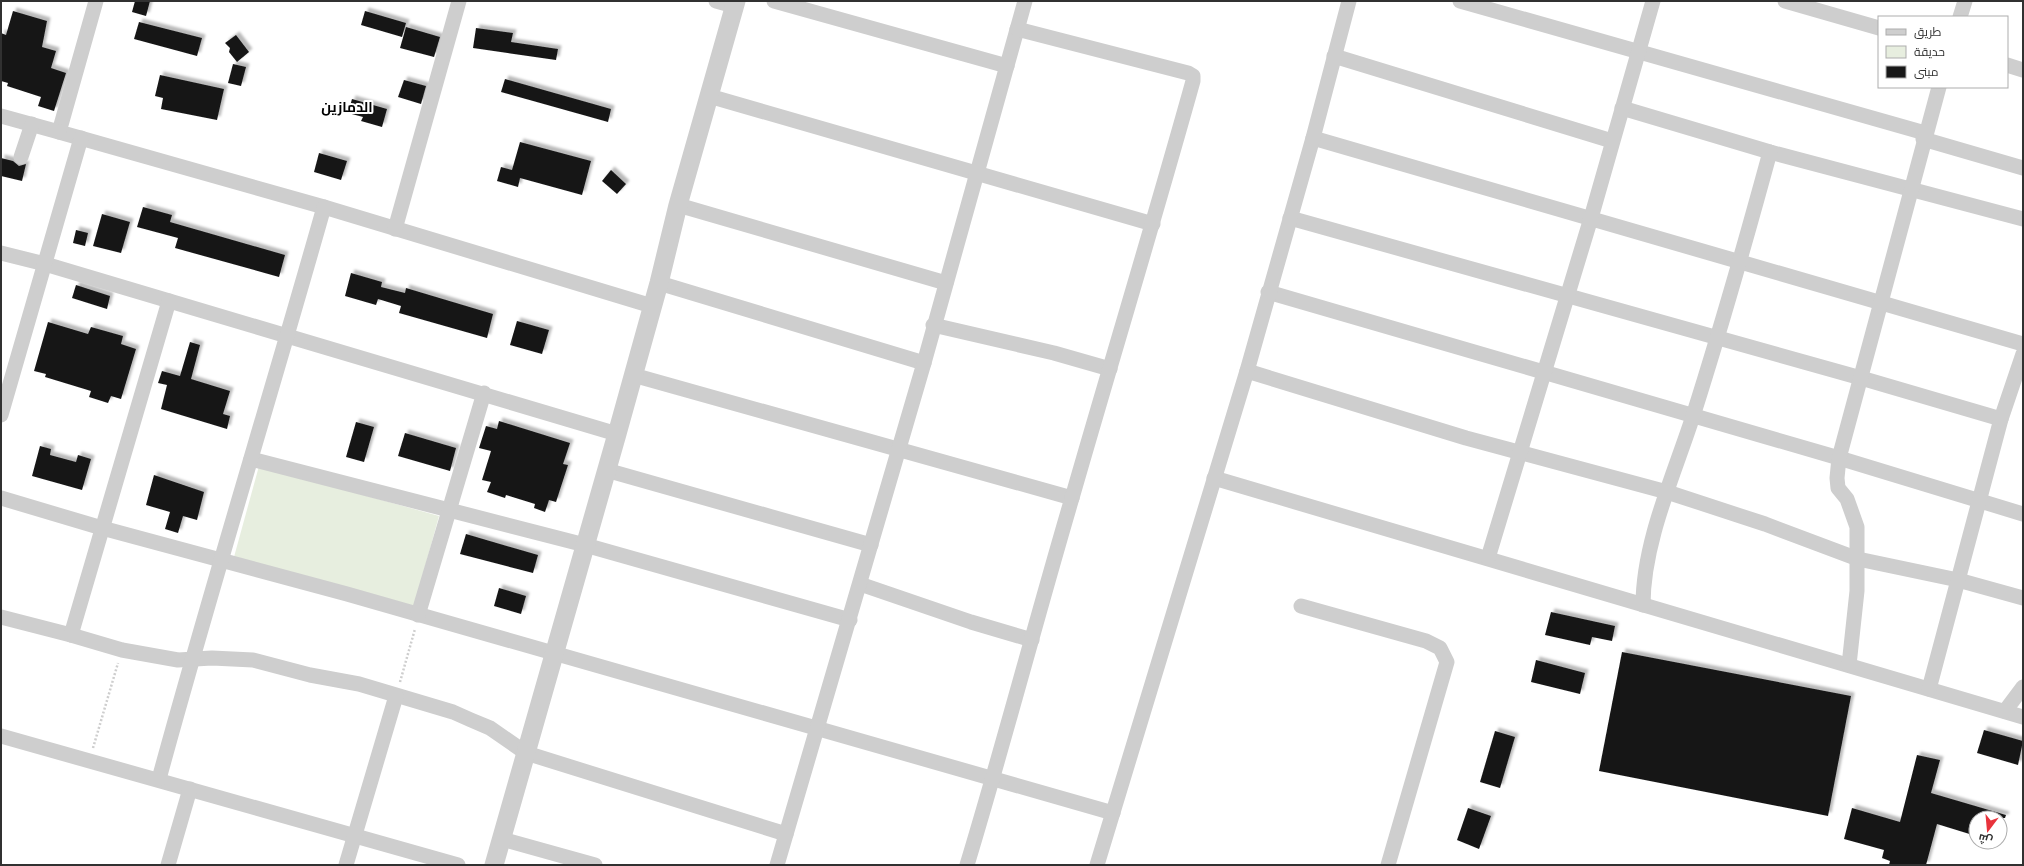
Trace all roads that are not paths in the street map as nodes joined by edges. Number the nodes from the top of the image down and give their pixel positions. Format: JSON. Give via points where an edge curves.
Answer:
{"nodes":[{"id":1,"x":96,"y":1,"type":"edge"},
{"id":2,"x":459,"y":1,"type":"edge"},
{"id":3,"x":716,"y":1,"type":"edge"},
{"id":4,"x":774,"y":1,"type":"edge"},
{"id":5,"x":1025,"y":1,"type":"edge"},
{"id":6,"x":1349,"y":1,"type":"edge"},
{"id":7,"x":1460,"y":1,"type":"edge"},
{"id":8,"x":1653,"y":1,"type":"edge"},
{"id":9,"x":1786,"y":1,"type":"edge"},
{"id":10,"x":1964,"y":1,"type":"edge"},
{"id":11,"x":735,"y":4,"type":"edge"},
{"id":12,"x":1960,"y":16,"type":"edge"},
{"id":13,"x":1878,"y":28,"type":"edge"},
{"id":14,"x":1017,"y":29,"type":"junction"},
{"id":15,"x":1637,"y":52,"type":"junction"},
{"id":16,"x":1334,"y":56,"type":"junction"},
{"id":17,"x":2008,"y":65,"type":"edge"},
{"id":18,"x":1007,"y":66,"type":"junction"},
{"id":19,"x":2023,"y":70,"type":"edge"},
{"id":20,"x":1938,"y":88,"type":"edge"},
{"id":21,"x":709,"y":96,"type":"junction"},
{"id":22,"x":1622,"y":108,"type":"junction"},
{"id":23,"x":1,"y":116,"type":"edge"},
{"id":24,"x":32,"y":124,"type":"junction"},
{"id":25,"x":59,"y":132,"type":"junction"},
{"id":26,"x":1924,"y":136,"type":"junction"},
{"id":27,"x":81,"y":138,"type":"junction"},
{"id":28,"x":1313,"y":138,"type":"junction"},
{"id":29,"x":1612,"y":141,"type":"junction"},
{"id":30,"x":1770,"y":152,"type":"junction"},
{"id":31,"x":21,"y":158,"type":"dead end"},
{"id":32,"x":2023,"y":168,"type":"edge"},
{"id":33,"x":978,"y":173,"type":"junction"},
{"id":34,"x":1910,"y":189,"type":"junction"},
{"id":35,"x":678,"y":205,"type":"junction"},
{"id":36,"x":324,"y":207,"type":"junction"},
{"id":37,"x":1290,"y":218,"type":"junction"},
{"id":38,"x":1592,"y":218,"type":"junction"},
{"id":39,"x":2023,"y":219,"type":"edge"},
{"id":40,"x":1153,"y":224,"type":"junction"},
{"id":41,"x":395,"y":229,"type":"junction"},
{"id":42,"x":1,"y":253,"type":"edge"},
{"id":43,"x":1740,"y":262,"type":"junction"},
{"id":44,"x":45,"y":264,"type":"junction"},
{"id":45,"x":659,"y":283,"type":"junction"},
{"id":46,"x":946,"y":283,"type":"junction"},
{"id":47,"x":1268,"y":292,"type":"junction"},
{"id":48,"x":1567,"y":296,"type":"junction"},
{"id":49,"x":169,"y":301,"type":"junction"},
{"id":50,"x":1880,"y":302,"type":"junction"},
{"id":51,"x":652,"y":306,"type":"junction"},
{"id":52,"x":933,"y":325,"type":"junction"},
{"id":53,"x":288,"y":335,"type":"junction"},
{"id":54,"x":1716,"y":339,"type":"junction"},
{"id":55,"x":2023,"y":344,"type":"edge"},
{"id":56,"x":2023,"y":354,"type":"edge"},
{"id":57,"x":924,"y":363,"type":"junction"},
{"id":58,"x":1110,"y":369,"type":"junction"},
{"id":59,"x":1247,"y":371,"type":"junction"},
{"id":60,"x":1544,"y":372,"type":"junction"},
{"id":61,"x":633,"y":376,"type":"junction"},
{"id":62,"x":1861,"y":378,"type":"junction"},
{"id":63,"x":484,"y":393,"type":"junction"},
{"id":64,"x":1,"y":415,"type":"edge"},
{"id":65,"x":1693,"y":416,"type":"junction"},
{"id":66,"x":2001,"y":419,"type":"junction"},
{"id":67,"x":617,"y":434,"type":"junction"},
{"id":68,"x":899,"y":448,"type":"junction"},
{"id":69,"x":1520,"y":452,"type":"junction"},
{"id":70,"x":1839,"y":458,"type":"junction"},
{"id":71,"x":251,"y":459,"type":"junction"},
{"id":72,"x":606,"y":470,"type":"junction"},
{"id":73,"x":1214,"y":478,"type":"junction"},
{"id":74,"x":1667,"y":492,"type":"junction"},
{"id":75,"x":1,"y":498,"type":"edge"},
{"id":76,"x":1072,"y":498,"type":"junction"},
{"id":77,"x":1978,"y":501,"type":"junction"},
{"id":78,"x":449,"y":511,"type":"junction"},
{"id":79,"x":2023,"y":514,"type":"edge"},
{"id":80,"x":102,"y":528,"type":"junction"},
{"id":81,"x":585,"y":545,"type":"junction"},
{"id":82,"x":871,"y":545,"type":"junction"},
{"id":83,"x":1488,"y":558,"type":"junction"},
{"id":84,"x":1858,"y":559,"type":"junction"},
{"id":85,"x":222,"y":561,"type":"junction"},
{"id":86,"x":1958,"y":580,"type":"junction"},
{"id":87,"x":860,"y":584,"type":"junction"},
{"id":88,"x":2023,"y":598,"type":"edge"},
{"id":89,"x":1643,"y":605,"type":"junction"},
{"id":90,"x":1301,"y":606,"type":"dead end"},
{"id":91,"x":418,"y":615,"type":"junction"},
{"id":92,"x":1,"y":616,"type":"edge"},
{"id":93,"x":850,"y":620,"type":"junction"},
{"id":94,"x":71,"y":635,"type":"junction"},
{"id":95,"x":1032,"y":640,"type":"junction"},
{"id":96,"x":554,"y":654,"type":"junction"},
{"id":97,"x":192,"y":659,"type":"junction"},
{"id":98,"x":1849,"y":665,"type":"junction"},
{"id":99,"x":2023,"y":687,"type":"edge"},
{"id":100,"x":1929,"y":689,"type":"junction"},
{"id":101,"x":396,"y":696,"type":"junction"},
{"id":102,"x":2005,"y":711,"type":"junction"},
{"id":103,"x":2023,"y":716,"type":"edge"},
{"id":104,"x":818,"y":729,"type":"junction"},
{"id":105,"x":1,"y":736,"type":"edge"},
{"id":106,"x":526,"y":753,"type":"junction"},
{"id":107,"x":994,"y":779,"type":"junction"},
{"id":108,"x":159,"y":780,"type":"junction"},
{"id":109,"x":190,"y":789,"type":"junction"},
{"id":110,"x":1113,"y":813,"type":"junction"},
{"id":111,"x":786,"y":834,"type":"junction"},
{"id":112,"x":354,"y":836,"type":"junction"},
{"id":113,"x":502,"y":839,"type":"junction"},
{"id":114,"x":168,"y":865,"type":"edge"},
{"id":115,"x":346,"y":865,"type":"edge"},
{"id":116,"x":458,"y":865,"type":"edge"},
{"id":117,"x":494,"y":865,"type":"edge"},
{"id":118,"x":595,"y":865,"type":"edge"},
{"id":119,"x":777,"y":865,"type":"edge"},
{"id":120,"x":967,"y":865,"type":"edge"},
{"id":121,"x":1097,"y":865,"type":"edge"},
{"id":122,"x":1388,"y":865,"type":"edge"}],
"edges":[{"from":1,"to":25,"type":"street"},
{"from":2,"to":41,"type":"street"},
{"from":3,"to":11,"type":"street"},
{"from":4,"to":18,"type":"street"},
{"from":5,"to":14,"type":"street"},
{"from":6,"to":16,"type":"street"},
{"from":7,"to":15,"type":"street"},
{"from":8,"to":15,"type":"street"},
{"from":9,"to":13,"type":"street"},
{"from":10,"to":12,"type":"street"},
{"from":11,"to":21,"type":"street"},
{"from":14,"to":18,"type":"street"},
{"from":14,"to":40,"type":"street","via":[[1192,76],[1193,81]]},
{"from":15,"to":22,"type":"street"},
{"from":15,"to":26,"type":"street"},
{"from":16,"to":28,"type":"street"},
{"from":16,"to":29,"type":"street"},
{"from":17,"to":19,"type":"street"},
{"from":18,"to":33,"type":"street"},
{"from":20,"to":26,"type":"street"},
{"from":21,"to":33,"type":"street"},
{"from":21,"to":35,"type":"street"},
{"from":22,"to":29,"type":"street"},
{"from":22,"to":30,"type":"street"},
{"from":23,"to":24,"type":"street"},
{"from":24,"to":25,"type":"street"},
{"from":24,"to":31,"type":"street"},
{"from":25,"to":27,"type":"street"},
{"from":26,"to":32,"type":"street"},
{"from":26,"to":34,"type":"street"},
{"from":27,"to":36,"type":"street"},
{"from":27,"to":44,"type":"street"},
{"from":28,"to":37,"type":"street"},
{"from":28,"to":38,"type":"street"},
{"from":29,"to":38,"type":"street"},
{"from":30,"to":34,"type":"street"},
{"from":30,"to":43,"type":"street"},
{"from":33,"to":40,"type":"street"},
{"from":33,"to":46,"type":"street"},
{"from":34,"to":39,"type":"street"},
{"from":34,"to":50,"type":"street"},
{"from":35,"to":45,"type":"street"},
{"from":35,"to":46,"type":"street"},
{"from":36,"to":41,"type":"street"},
{"from":36,"to":53,"type":"street"},
{"from":37,"to":47,"type":"street"},
{"from":37,"to":48,"type":"street"},
{"from":38,"to":43,"type":"street"},
{"from":38,"to":48,"type":"street"},
{"from":40,"to":58,"type":"street"},
{"from":41,"to":51,"type":"street"},
{"from":42,"to":44,"type":"street"},
{"from":43,"to":50,"type":"street"},
{"from":43,"to":54,"type":"street"},
{"from":44,"to":49,"type":"street"},
{"from":44,"to":64,"type":"street"},
{"from":45,"to":51,"type":"street"},
{"from":45,"to":57,"type":"street"},
{"from":46,"to":52,"type":"street"},
{"from":47,"to":59,"type":"street"},
{"from":47,"to":60,"type":"street"},
{"from":48,"to":54,"type":"street"},
{"from":48,"to":60,"type":"street"},
{"from":49,"to":53,"type":"street"},
{"from":49,"to":80,"type":"street"},
{"from":50,"to":55,"type":"street"},
{"from":50,"to":62,"type":"street"},
{"from":51,"to":61,"type":"street"},
{"from":52,"to":57,"type":"street"},
{"from":52,"to":58,"type":"street","via":[[1054,353]]},
{"from":53,"to":63,"type":"street"},
{"from":53,"to":71,"type":"street"},
{"from":54,"to":62,"type":"street"},
{"from":54,"to":65,"type":"street"},
{"from":56,"to":66,"type":"street"},
{"from":57,"to":68,"type":"street"},
{"from":58,"to":76,"type":"street"},
{"from":59,"to":69,"type":"street"},
{"from":59,"to":73,"type":"street"},
{"from":60,"to":65,"type":"street"},
{"from":60,"to":69,"type":"street"},
{"from":61,"to":67,"type":"street"},
{"from":61,"to":68,"type":"street"},
{"from":62,"to":66,"type":"street"},
{"from":62,"to":70,"type":"street"},
{"from":63,"to":67,"type":"street"},
{"from":63,"to":78,"type":"street"},
{"from":65,"to":70,"type":"street"},
{"from":65,"to":74,"type":"street"},
{"from":66,"to":77,"type":"street"},
{"from":67,"to":72,"type":"street"},
{"from":68,"to":76,"type":"street"},
{"from":68,"to":82,"type":"street"},
{"from":69,"to":74,"type":"street"},
{"from":69,"to":83,"type":"street"},
{"from":70,"to":77,"type":"street"},
{"from":70,"to":84,"type":"street","via":[[1838,488],[1847,499],[1857,527]]},
{"from":71,"to":78,"type":"street"},
{"from":71,"to":85,"type":"street"},
{"from":72,"to":81,"type":"street"},
{"from":72,"to":82,"type":"street"},
{"from":73,"to":83,"type":"street"},
{"from":73,"to":110,"type":"street"},
{"from":74,"to":84,"type":"street","via":[[1765,524]]},
{"from":74,"to":89,"type":"street","via":[[1646,565]]},
{"from":75,"to":80,"type":"street"},
{"from":76,"to":95,"type":"street"},
{"from":77,"to":79,"type":"street"},
{"from":77,"to":86,"type":"street"},
{"from":78,"to":81,"type":"street"},
{"from":78,"to":91,"type":"street"},
{"from":80,"to":85,"type":"street"},
{"from":80,"to":94,"type":"street"},
{"from":81,"to":93,"type":"street"},
{"from":81,"to":96,"type":"street"},
{"from":82,"to":87,"type":"street"},
{"from":83,"to":89,"type":"street"},
{"from":84,"to":86,"type":"street"},
{"from":84,"to":98,"type":"street"},
{"from":85,"to":91,"type":"street"},
{"from":85,"to":97,"type":"street"},
{"from":86,"to":88,"type":"street"},
{"from":86,"to":100,"type":"street"},
{"from":87,"to":93,"type":"street"},
{"from":87,"to":95,"type":"street"},
{"from":89,"to":98,"type":"street"},
{"from":90,"to":122,"type":"street","via":[[1426,641],[1440,648],[1447,662]]},
{"from":91,"to":96,"type":"street"},
{"from":92,"to":94,"type":"street"},
{"from":93,"to":104,"type":"street"},
{"from":94,"to":97,"type":"street","via":[[122,650],[178,660]]},
{"from":95,"to":107,"type":"street"},
{"from":96,"to":104,"type":"street"},
{"from":96,"to":106,"type":"street"},
{"from":97,"to":101,"type":"street","via":[[253,660],[310,675],[359,684]]},
{"from":97,"to":108,"type":"street"},
{"from":98,"to":100,"type":"street"},
{"from":99,"to":102,"type":"street"},
{"from":100,"to":102,"type":"street"},
{"from":101,"to":106,"type":"street","via":[[453,712],[490,728]]},
{"from":101,"to":112,"type":"street"},
{"from":102,"to":103,"type":"street"},
{"from":104,"to":107,"type":"street"},
{"from":104,"to":111,"type":"street"},
{"from":105,"to":108,"type":"street"},
{"from":106,"to":111,"type":"street"},
{"from":106,"to":113,"type":"street"},
{"from":107,"to":110,"type":"street"},
{"from":107,"to":120,"type":"street"},
{"from":108,"to":109,"type":"street"},
{"from":109,"to":112,"type":"street"},
{"from":109,"to":114,"type":"street"},
{"from":110,"to":121,"type":"street"},
{"from":111,"to":119,"type":"street"},
{"from":112,"to":115,"type":"street"},
{"from":112,"to":116,"type":"street"},
{"from":113,"to":117,"type":"street"},
{"from":113,"to":118,"type":"street"}]}
